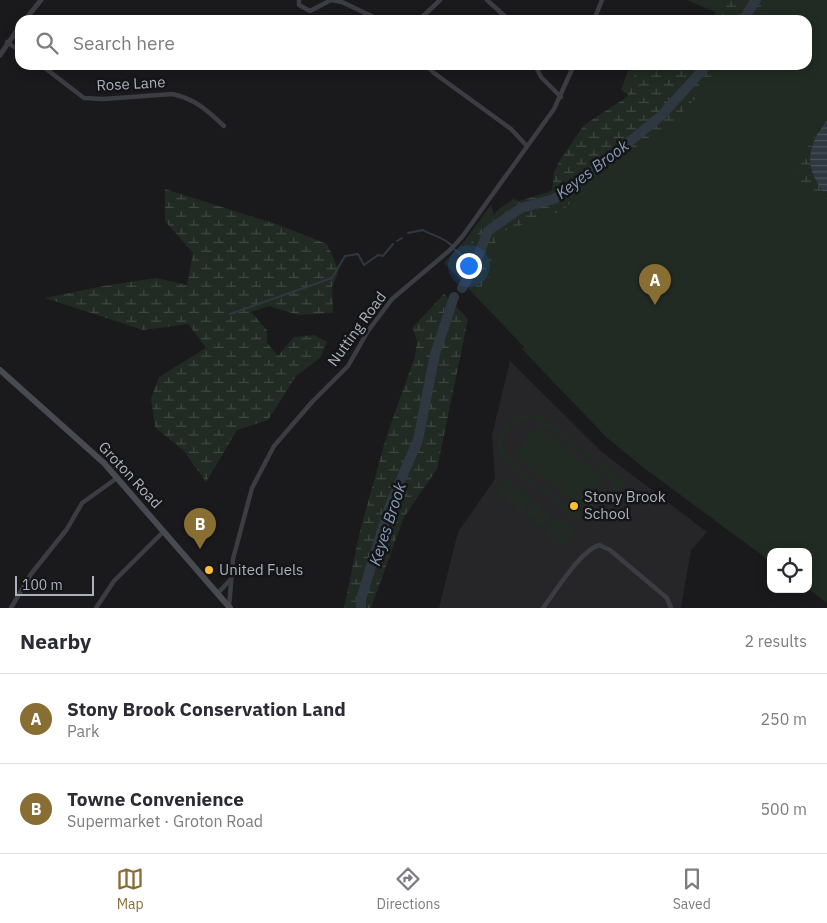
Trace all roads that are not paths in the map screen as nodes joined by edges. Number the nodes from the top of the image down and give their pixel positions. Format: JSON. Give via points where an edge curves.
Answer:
{"nodes":[{"id":1,"x":41,"y":0,"type":"edge"},
{"id":2,"x":299,"y":0,"type":"edge"},
{"id":3,"x":331,"y":0,"type":"edge"},
{"id":4,"x":440,"y":0,"type":"edge"},
{"id":5,"x":487,"y":0,"type":"edge"},
{"id":6,"x":602,"y":0,"type":"edge"},
{"id":7,"x":28,"y":15,"type":"edge"},
{"id":8,"x":369,"y":15,"type":"edge"},
{"id":9,"x":424,"y":15,"type":"edge"},
{"id":10,"x":504,"y":15,"type":"edge"},
{"id":11,"x":596,"y":15,"type":"edge"},
{"id":12,"x":15,"y":33,"type":"edge"},
{"id":13,"x":8,"y":42,"type":"junction"},
{"id":14,"x":15,"y":47,"type":"edge"},
{"id":15,"x":0,"y":55,"type":"edge"},
{"id":16,"x":48,"y":70,"type":"edge"},
{"id":17,"x":431,"y":70,"type":"edge"},
{"id":18,"x":537,"y":70,"type":"edge"},
{"id":19,"x":572,"y":70,"type":"edge"},
{"id":20,"x":561,"y":97,"type":"junction"},
{"id":21,"x":224,"y":126,"type":"dead end"},
{"id":22,"x":527,"y":146,"type":"junction"},
{"id":23,"x":0,"y":370,"type":"edge"},
{"id":24,"x":117,"y":478,"type":"junction"},
{"id":25,"x":164,"y":531,"type":"junction"},
{"id":26,"x":231,"y":579,"type":"junction"},
{"id":27,"x":218,"y":593,"type":"junction"},
{"id":28,"x":670,"y":605,"type":"edge"},
{"id":29,"x":11,"y":608,"type":"edge"},
{"id":30,"x":96,"y":608,"type":"edge"},
{"id":31,"x":230,"y":608,"type":"edge"},
{"id":32,"x":543,"y":608,"type":"edge"}],
"edges":[{"from":1,"to":7,"type":"street"},
{"from":2,"to":3,"type":"street","via":[[299,5],[310,11]]},
{"from":3,"to":8,"type":"street"},
{"from":4,"to":9,"type":"street"},
{"from":5,"to":10,"type":"street"},
{"from":6,"to":11,"type":"street"},
{"from":12,"to":13,"type":"street"},
{"from":13,"to":14,"type":"street"},
{"from":13,"to":15,"type":"street"},
{"from":16,"to":21,"type":"street","name":"Rose Lane","via":[[84,98],[182,96],[197,103]]},
{"from":17,"to":22,"type":"street","via":[[510,129]]},
{"from":18,"to":20,"type":"street","via":[[541,78]]},
{"from":19,"to":20,"type":"street","name":"Nutting Road"},
{"from":20,"to":22,"type":"street","name":"Nutting Road"},
{"from":22,"to":26,"type":"street","name":"Nutting Road","via":[[462,237],[392,299],[348,366],[274,446],[252,488],[233,559]]},
{"from":23,"to":24,"type":"main road","name":"Groton Road"},
{"from":24,"to":25,"type":"main road","name":"Groton Road"},
{"from":24,"to":29,"type":"street","via":[[82,503],[68,529],[31,574]]},
{"from":25,"to":27,"type":"main road","name":"Groton Road"},
{"from":25,"to":30,"type":"street","via":[[114,581]]},
{"from":26,"to":27,"type":"street"},
{"from":26,"to":31,"type":"street","name":"Nutting Road"},
{"from":27,"to":31,"type":"main road","name":"Groton Road"},
{"from":28,"to":32,"type":"street","via":[[610,550],[599,545],[591,548]]}]}
